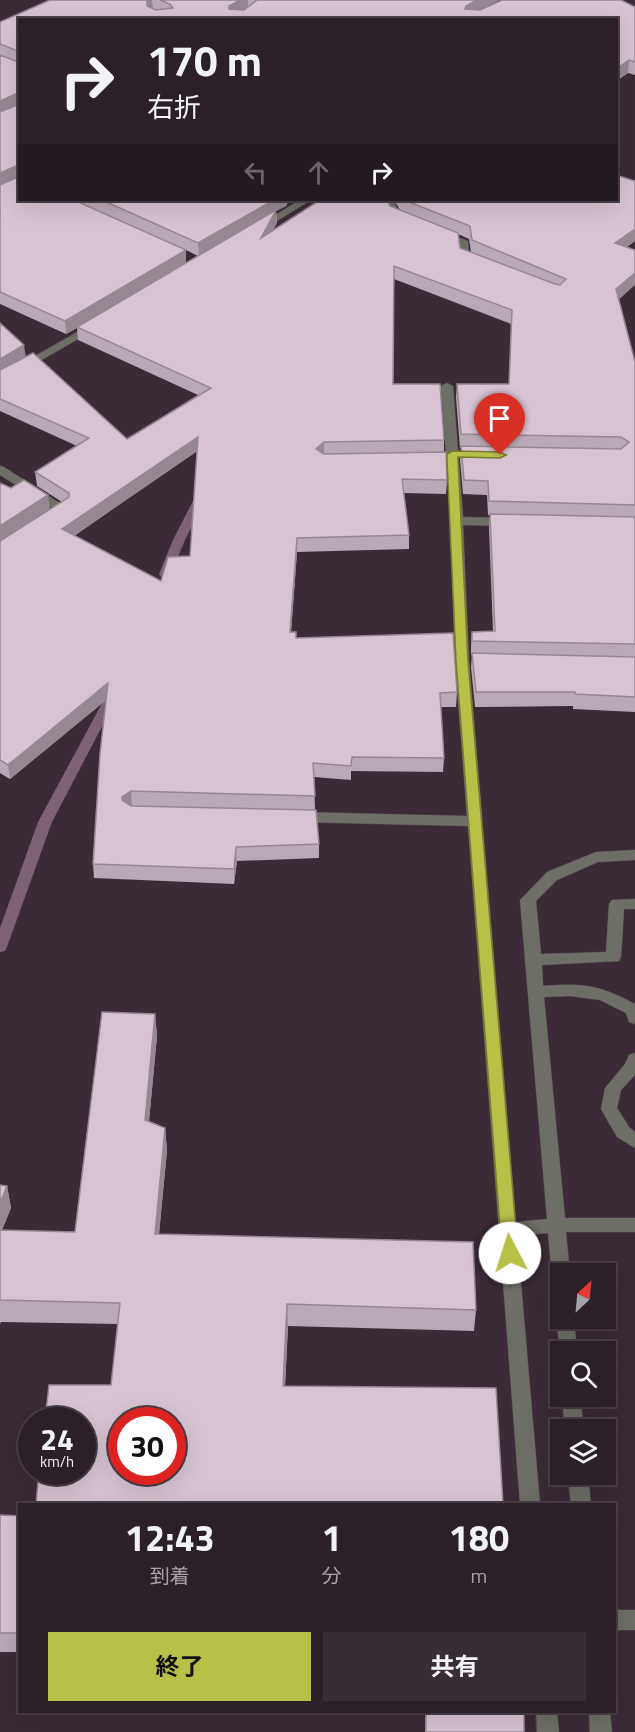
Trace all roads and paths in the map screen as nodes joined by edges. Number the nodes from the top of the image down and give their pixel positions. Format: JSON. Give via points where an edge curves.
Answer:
{"nodes":[{"id":1,"x":304,"y":201,"type":"edge"},
{"id":2,"x":378,"y":201,"type":"edge"},
{"id":3,"x":415,"y":223,"type":"edge"},
{"id":4,"x":434,"y":231,"type":"edge"},
{"id":5,"x":248,"y":234,"type":"edge"},
{"id":6,"x":485,"y":265,"type":"edge"},
{"id":7,"x":110,"y":316,"type":"edge"},
{"id":8,"x":0,"y":381,"type":"edge"},
{"id":9,"x":447,"y":386,"type":"dead end"},
{"id":10,"x":0,"y":470,"type":"edge"},
{"id":11,"x":45,"y":521,"type":"edge"},
{"id":12,"x":457,"y":521,"type":"junction"},
{"id":13,"x":516,"y":523,"type":"edge"},
{"id":14,"x":286,"y":817,"type":"edge"},
{"id":15,"x":475,"y":821,"type":"junction"},
{"id":16,"x":635,"y":855,"type":"edge"},
{"id":17,"x":635,"y":904,"type":"edge"},
{"id":18,"x":533,"y":960,"type":"junction"},
{"id":19,"x":536,"y":992,"type":"junction"},
{"id":20,"x":635,"y":1018,"type":"edge"},
{"id":21,"x":635,"y":1059,"type":"edge"},
{"id":22,"x":635,"y":1141,"type":"edge"},
{"id":23,"x":556,"y":1225,"type":"junction"},
{"id":24,"x":635,"y":1225,"type":"edge"},
{"id":25,"x":508,"y":1230,"type":"junction"},
{"id":26,"x":560,"y":1263,"type":"edge"},
{"id":27,"x":579,"y":1485,"type":"edge"},
{"id":28,"x":530,"y":1503,"type":"edge"},
{"id":29,"x":581,"y":1503,"type":"edge"},
{"id":30,"x":616,"y":1620,"type":"edge"},
{"id":31,"x":635,"y":1620,"type":"edge"},
{"id":32,"x":547,"y":1713,"type":"edge"},
{"id":33,"x":600,"y":1713,"type":"edge"},
{"id":34,"x":548,"y":1732,"type":"edge"},
{"id":35,"x":601,"y":1732,"type":"edge"}],
"edges":[{"from":1,"to":5,"type":"street"},
{"from":2,"to":3,"type":"street","via":[[390,203],[395,215]]},
{"from":4,"to":6,"type":"street","via":[[464,243],[464,257]]},
{"from":7,"to":8,"type":"street"},
{"from":9,"to":12,"type":"street"},
{"from":10,"to":11,"type":"street","via":[[63,509]]},
{"from":12,"to":13,"type":"street"},
{"from":12,"to":15,"type":"street"},
{"from":14,"to":15,"type":"street"},
{"from":15,"to":25,"type":"street"},
{"from":16,"to":18,"type":"street","via":[[596,857],[552,876],[528,900]]},
{"from":17,"to":18,"type":"street","via":[[617,903],[613,957]]},
{"from":18,"to":19,"type":"street"},
{"from":19,"to":20,"type":"street","via":[[570,990],[603,994],[633,1010]]},
{"from":19,"to":23,"type":"street"},
{"from":21,"to":22,"type":"street","via":[[614,1088],[609,1109],[623,1132]]},
{"from":23,"to":24,"type":"street"},
{"from":23,"to":25,"type":"street"},
{"from":23,"to":26,"type":"street"},
{"from":25,"to":28,"type":"street"},
{"from":27,"to":29,"type":"street"},
{"from":30,"to":31,"type":"street"},
{"from":32,"to":34,"type":"street"},
{"from":33,"to":35,"type":"street"}]}
